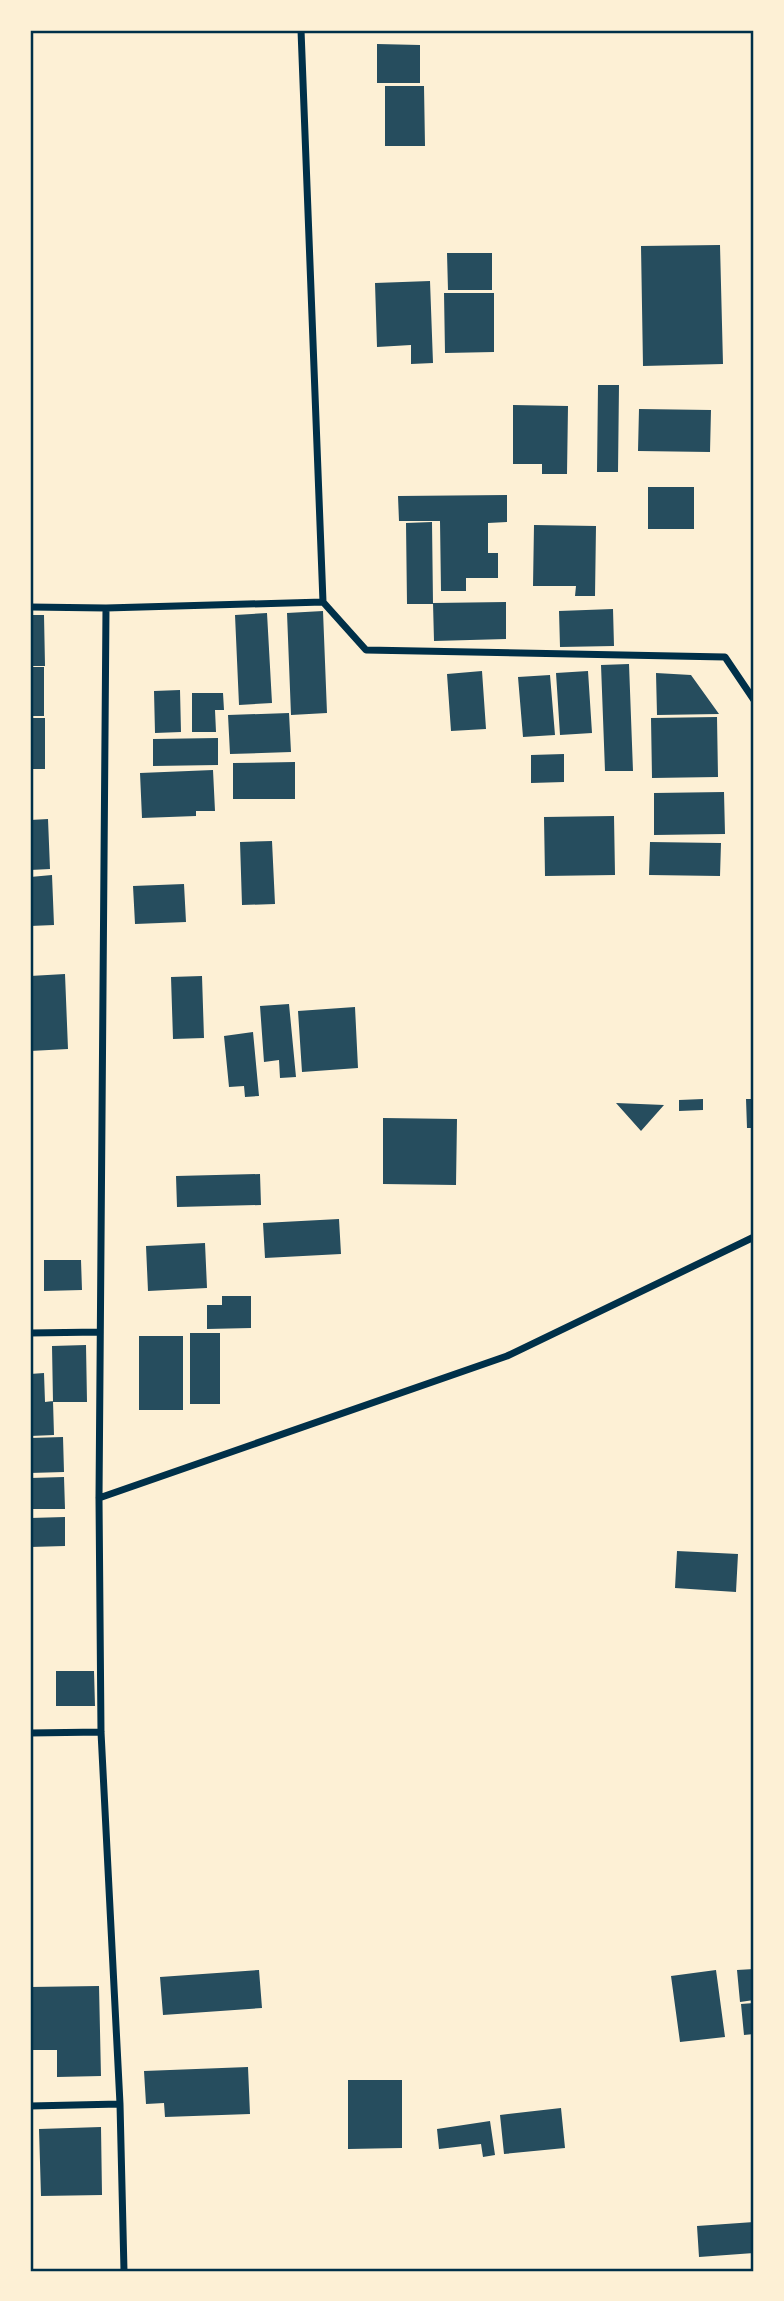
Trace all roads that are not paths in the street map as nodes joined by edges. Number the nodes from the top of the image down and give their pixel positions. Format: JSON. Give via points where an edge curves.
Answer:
{"nodes":[{"id":1,"x":301,"y":30,"type":"edge"},
{"id":2,"x":323,"y":602,"type":"junction"},
{"id":3,"x":30,"y":607,"type":"edge"},
{"id":4,"x":106,"y":608,"type":"junction"},
{"id":5,"x":754,"y":700,"type":"edge"},
{"id":6,"x":754,"y":1237,"type":"edge"},
{"id":7,"x":100,"y":1332,"type":"junction"},
{"id":8,"x":30,"y":1333,"type":"edge"},
{"id":9,"x":99,"y":1498,"type":"junction"},
{"id":10,"x":101,"y":1732,"type":"junction"},
{"id":11,"x":30,"y":1733,"type":"edge"},
{"id":12,"x":120,"y":2104,"type":"junction"},
{"id":13,"x":30,"y":2106,"type":"edge"},
{"id":14,"x":124,"y":2271,"type":"edge"}],
"edges":[{"from":1,"to":2,"type":"street"},
{"from":2,"to":4,"type":"street"},
{"from":2,"to":5,"type":"street","via":[[366,650],[725,657]]},
{"from":3,"to":4,"type":"street"},
{"from":4,"to":7,"type":"street"},
{"from":6,"to":9,"type":"street","via":[[507,1356]]},
{"from":7,"to":8,"type":"street"},
{"from":7,"to":9,"type":"street"},
{"from":9,"to":10,"type":"street"},
{"from":10,"to":11,"type":"street"},
{"from":10,"to":12,"type":"street"},
{"from":12,"to":13,"type":"street"},
{"from":12,"to":14,"type":"street"}]}
